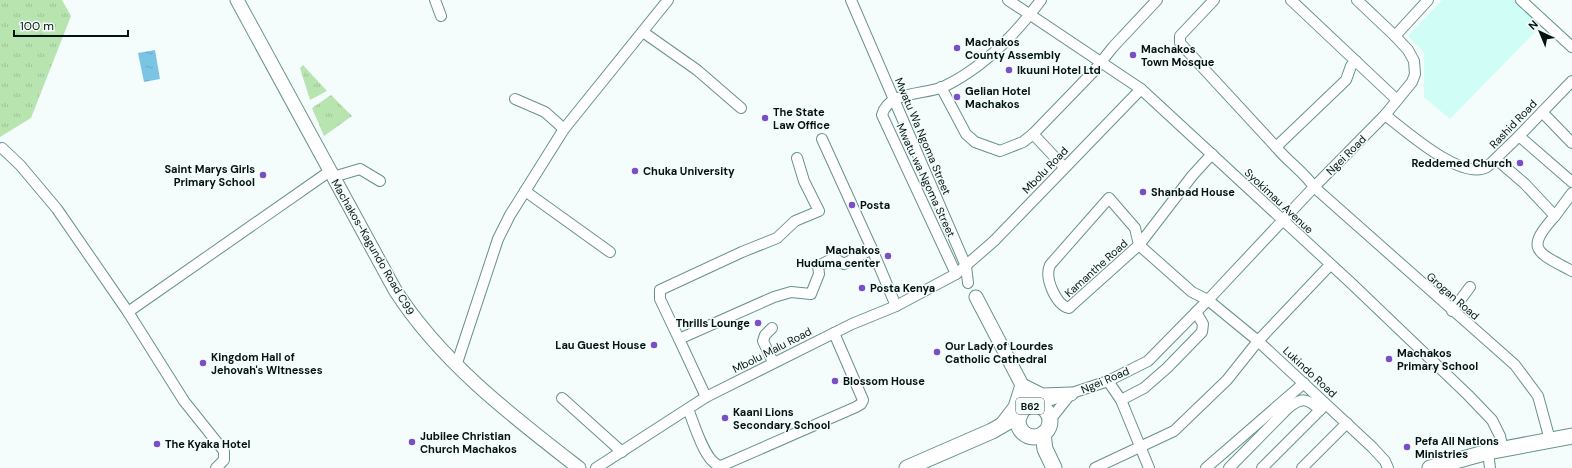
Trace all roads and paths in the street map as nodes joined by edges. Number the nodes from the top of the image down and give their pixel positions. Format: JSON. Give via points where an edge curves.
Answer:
{"nodes":[{"id":1,"x":237,"y":0,"type":"edge"},
{"id":2,"x":435,"y":0,"type":"edge"},
{"id":3,"x":668,"y":0,"type":"edge"},
{"id":4,"x":851,"y":0,"type":"edge"},
{"id":5,"x":1008,"y":0,"type":"edge"},
{"id":6,"x":1041,"y":0,"type":"edge"},
{"id":7,"x":1157,"y":0,"type":"edge"},
{"id":8,"x":1214,"y":0,"type":"edge"},
{"id":9,"x":1291,"y":0,"type":"edge"},
{"id":10,"x":1357,"y":0,"type":"edge"},
{"id":11,"x":1521,"y":0,"type":"edge"},
{"id":12,"x":1422,"y":2,"type":"edge"},
{"id":13,"x":1030,"y":15,"type":"junction"},
{"id":14,"x":441,"y":16,"type":"dead end"},
{"id":15,"x":643,"y":32,"type":"junction"},
{"id":16,"x":1395,"y":36,"type":"junction"},
{"id":17,"x":1572,"y":47,"type":"edge"},
{"id":18,"x":1101,"y":61,"type":"junction"},
{"id":19,"x":1356,"y":61,"type":"junction"},
{"id":20,"x":1572,"y":81,"type":"edge"},
{"id":21,"x":941,"y":87,"type":"junction"},
{"id":22,"x":1141,"y":89,"type":"junction"},
{"id":23,"x":514,"y":99,"type":"dead end"},
{"id":24,"x":895,"y":99,"type":"junction"},
{"id":25,"x":1397,"y":100,"type":"junction"},
{"id":26,"x":741,"y":108,"type":"dead end"},
{"id":27,"x":1542,"y":112,"type":"junction"},
{"id":28,"x":1385,"y":115,"type":"junction"},
{"id":29,"x":564,"y":129,"type":"junction"},
{"id":30,"x":1033,"y":134,"type":"junction"},
{"id":31,"x":1519,"y":136,"type":"junction"},
{"id":32,"x":822,"y":139,"type":"dead end"},
{"id":33,"x":1572,"y":143,"type":"edge"},
{"id":34,"x":2,"y":148,"type":"dead end"},
{"id":35,"x":1276,"y":148,"type":"junction"},
{"id":36,"x":1212,"y":154,"type":"junction"},
{"id":37,"x":797,"y":158,"type":"dead end"},
{"id":38,"x":1496,"y":158,"type":"junction"},
{"id":39,"x":1064,"y":167,"type":"junction"},
{"id":40,"x":332,"y":174,"type":"junction"},
{"id":41,"x":380,"y":181,"type":"dead end"},
{"id":42,"x":1572,"y":182,"type":"edge"},
{"id":43,"x":1314,"y":187,"type":"junction"},
{"id":44,"x":525,"y":191,"type":"junction"},
{"id":45,"x":1572,"y":193,"type":"edge"},
{"id":46,"x":1555,"y":216,"type":"junction"},
{"id":47,"x":1282,"y":221,"type":"junction"},
{"id":48,"x":1139,"y":245,"type":"junction"},
{"id":49,"x":872,"y":250,"type":"junction"},
{"id":50,"x":610,"y":252,"type":"dead end"},
{"id":51,"x":1330,"y":265,"type":"junction"},
{"id":52,"x":966,"y":266,"type":"junction"},
{"id":53,"x":1572,"y":270,"type":"edge"},
{"id":54,"x":956,"y":274,"type":"junction"},
{"id":55,"x":968,"y":283,"type":"junction"},
{"id":56,"x":1470,"y":287,"type":"dead end"},
{"id":57,"x":976,"y":297,"type":"joint"},
{"id":58,"x":1208,"y":300,"type":"junction"},
{"id":59,"x":896,"y":306,"type":"junction"},
{"id":60,"x":1452,"y":311,"type":"junction"},
{"id":61,"x":128,"y":312,"type":"junction"},
{"id":62,"x":1196,"y":312,"type":"junction"},
{"id":63,"x":772,"y":328,"type":"dead end"},
{"id":64,"x":834,"y":333,"type":"junction"},
{"id":65,"x":679,"y":339,"type":"junction"},
{"id":66,"x":1258,"y":341,"type":"junction"},
{"id":67,"x":773,"y":362,"type":"junction"},
{"id":68,"x":457,"y":363,"type":"junction"},
{"id":69,"x":1108,"y":381,"type":"junction"},
{"id":70,"x":1304,"y":384,"type":"junction"},
{"id":71,"x":1022,"y":385,"type":"junction"},
{"id":72,"x":1071,"y":394,"type":"junction"},
{"id":73,"x":706,"y":397,"type":"junction"},
{"id":74,"x":562,"y":398,"type":"dead end"},
{"id":75,"x":1121,"y":400,"type":"junction"},
{"id":76,"x":1323,"y":407,"type":"junction"},
{"id":77,"x":688,"y":409,"type":"junction"},
{"id":78,"x":1029,"y":409,"type":"junction"},
{"id":79,"x":1347,"y":423,"type":"junction"},
{"id":80,"x":996,"y":428,"type":"junction"},
{"id":81,"x":1038,"y":432,"type":"junction"},
{"id":82,"x":1572,"y":436,"type":"edge"},
{"id":83,"x":1550,"y":440,"type":"junction"},
{"id":84,"x":1141,"y":447,"type":"junction"},
{"id":85,"x":1503,"y":450,"type":"junction"},
{"id":86,"x":622,"y":452,"type":"junction"},
{"id":87,"x":1488,"y":452,"type":"junction"},
{"id":88,"x":216,"y":468,"type":"edge"},
{"id":89,"x":579,"y":468,"type":"edge"},
{"id":90,"x":596,"y":468,"type":"edge"},
{"id":91,"x":907,"y":468,"type":"edge"},
{"id":92,"x":1054,"y":468,"type":"edge"},
{"id":93,"x":1096,"y":468,"type":"edge"},
{"id":94,"x":1149,"y":468,"type":"edge"},
{"id":95,"x":1206,"y":468,"type":"edge"},
{"id":96,"x":1229,"y":468,"type":"edge"},
{"id":97,"x":1262,"y":468,"type":"edge"},
{"id":98,"x":1302,"y":468,"type":"edge"},
{"id":99,"x":1388,"y":468,"type":"edge"},
{"id":100,"x":1430,"y":468,"type":"edge"},
{"id":101,"x":1490,"y":468,"type":"edge"}],
"edges":[{"from":1,"to":40,"type":"main road","name":"Machakos-Kagundo Road C99"},
{"from":2,"to":14,"type":"street"},
{"from":3,"to":15,"type":"street"},
{"from":4,"to":24,"type":"street","name":"Mwatu Wa Ngoma Street"},
{"from":5,"to":13,"type":"street","name":"Syokimau Avenue"},
{"from":6,"to":13,"type":"street"},
{"from":7,"to":18,"type":"street"},
{"from":8,"to":35,"type":"street","name":"Grogan Road","via":[[1180,36],[1180,43]]},
{"from":9,"to":19,"type":"street"},
{"from":10,"to":16,"type":"street"},
{"from":11,"to":17,"type":"street"},
{"from":12,"to":16,"type":"street"},
{"from":13,"to":18,"type":"street","name":"Syokimau Avenue"},
{"from":13,"to":21,"type":"street","via":[[987,59]]},
{"from":15,"to":26,"type":"street","via":[[697,70]]},
{"from":15,"to":29,"type":"street"},
{"from":16,"to":25,"type":"street","name":"Ngei Road","via":[[1408,50],[1415,66],[1412,82]]},
{"from":18,"to":22,"type":"street","name":"Syokimau Avenue"},
{"from":18,"to":30,"type":"street"},
{"from":19,"to":25,"type":"street"},
{"from":19,"to":35,"type":"street","via":[[1351,66],[1346,80]]},
{"from":20,"to":27,"type":"street","name":"Rashid Road"},
{"from":21,"to":24,"type":"street"},
{"from":21,"to":30,"type":"street","via":[[961,126],[975,142],[1000,151],[1023,142]]},
{"from":22,"to":36,"type":"street","name":"Syokimau Avenue"},
{"from":22,"to":39,"type":"street","name":"Mbolu Road"},
{"from":23,"to":29,"type":"street","via":[[545,112]]},
{"from":24,"to":52,"type":"street","name":"Mwatu Wa Ngoma Street"},
{"from":24,"to":54,"type":"street","name":"Mwatu wa Ngoma Street","via":[[887,103],[882,114]]},
{"from":25,"to":28,"type":"street","name":"Ngei Road"},
{"from":27,"to":31,"type":"street","name":"Rashid Road"},
{"from":27,"to":33,"type":"street"},
{"from":28,"to":38,"type":"street","name":"Rashid Road","via":[[1444,158],[1461,166],[1482,170]]},
{"from":28,"to":43,"type":"street","name":"Ngei Road"},
{"from":29,"to":44,"type":"street"},
{"from":30,"to":39,"type":"street"},
{"from":31,"to":38,"type":"street","name":"Rashid Road"},
{"from":31,"to":42,"type":"street"},
{"from":32,"to":49,"type":"street"},
{"from":34,"to":61,"type":"street","via":[[57,209]]},
{"from":35,"to":43,"type":"street","name":"Grogan Road"},
{"from":36,"to":47,"type":"street","name":"Syokimau Avenue"},
{"from":36,"to":48,"type":"street","name":"Kamanthe Road"},
{"from":37,"to":65,"type":"street","via":[[819,211],[795,221],[777,238],[660,290],[660,299]]},
{"from":38,"to":46,"type":"street"},
{"from":39,"to":52,"type":"street","name":"Mbolu Road","via":[[994,241]]},
{"from":40,"to":41,"type":"street","via":[[360,169]]},
{"from":40,"to":61,"type":"street"},
{"from":40,"to":68,"type":"main road","name":"Machakos-Kagundo Road C99","via":[[407,308],[420,326]]},
{"from":43,"to":47,"type":"street","name":"Ngei Road"},
{"from":43,"to":60,"type":"street","name":"Grogan Road"},
{"from":44,"to":50,"type":"street"},
{"from":44,"to":68,"type":"street","via":[[498,240]]},
{"from":45,"to":46,"type":"street"},
{"from":46,"to":53,"type":"street","via":[[1537,240],[1537,246],[1543,254]]},
{"from":47,"to":51,"type":"street","name":"Syokimau Avenue"},
{"from":47,"to":58,"type":"street","name":"Ngei Road"},
{"from":48,"to":48,"type":"street","name":"Kamanthe Road","via":[[1069,308],[1063,305],[1053,290],[1048,274],[1050,265],[1109,198],[1135,228]]},
{"from":48,"to":58,"type":"street","via":[[1192,292]]},
{"from":49,"to":59,"type":"street"},
{"from":49,"to":65,"type":"street","via":[[844,264],[834,258],[818,266],[819,274],[811,294],[791,292],[774,296]]},
{"from":51,"to":66,"type":"street"},
{"from":51,"to":85,"type":"street","name":"Syokimau Avenue","via":[[1492,420],[1500,436]]},
{"from":52,"to":54,"type":"street","name":"Mbolu Malu Road"},
{"from":52,"to":55,"type":"street","name":"Mwatu Wa Ngoma Street"},
{"from":54,"to":55,"type":"street"},
{"from":54,"to":59,"type":"street","name":"Mbolu Malu Road"},
{"from":55,"to":57,"type":"street"},
{"from":56,"to":60,"type":"street"},
{"from":57,"to":71,"type":"main road"},
{"from":58,"to":62,"type":"street","name":"Ngei Road"},
{"from":58,"to":66,"type":"street","name":"Lukindo Road"},
{"from":59,"to":64,"type":"street","name":"Mbolu Malu Road"},
{"from":60,"to":83,"type":"street","name":"Grogan Road","via":[[1515,365],[1532,385],[1538,396]]},
{"from":61,"to":88,"type":"street","via":[[184,401],[224,451],[224,460]]},
{"from":62,"to":69,"type":"street","name":"Ngei Road","via":[[1148,361]]},
{"from":62,"to":75,"type":"street","via":[[1203,324],[1202,332],[1144,388]]},
{"from":63,"to":67,"type":"street","via":[[763,340]]},
{"from":64,"to":67,"type":"street","name":"Mbolu Malu Road"},
{"from":64,"to":77,"type":"street","via":[[862,400],[856,407],[721,466],[710,459]]},
{"from":65,"to":73,"type":"street"},
{"from":66,"to":70,"type":"street","name":"Lukindo Road"},
{"from":66,"to":84,"type":"street","via":[[1227,380],[1196,412],[1174,431]]},
{"from":67,"to":73,"type":"street","name":"Mbolu Malu Road"},
{"from":68,"to":89,"type":"main road","name":"Machakos-Kagundo Road C99","via":[[506,411]]},
{"from":69,"to":72,"type":"street","name":"Ngei Road"},
{"from":69,"to":75,"type":"street"},
{"from":70,"to":76,"type":"street","name":"Lukindo Road"},
{"from":70,"to":95,"type":"street"},
{"from":71,"to":72,"type":"main road","via":[[1042,395]]},
{"from":71,"to":78,"type":"main road"},
{"from":71,"to":80,"type":"main road","via":[[1015,407]]},
{"from":72,"to":78,"type":"street","name":"Ngei Road"},
{"from":72,"to":81,"type":"street","name":"Ngei Road"},
{"from":73,"to":77,"type":"street","name":"Mbolu Malu Road"},
{"from":74,"to":86,"type":"street"},
{"from":75,"to":84,"type":"street"},
{"from":76,"to":79,"type":"street","name":"Lukindo Road"},
{"from":76,"to":96,"type":"street","via":[[1298,400]]},
{"from":76,"to":97,"type":"street"},
{"from":77,"to":86,"type":"street","name":"Mbolu Malu Road"},
{"from":78,"to":80,"type":"highway","number":"B62"},
{"from":78,"to":81,"type":"highway","number":"B62","via":[[1046,411]]},
{"from":78,"to":81,"type":"highway","number":"B62","via":[[1019,424],[1020,428]]},
{"from":79,"to":98,"type":"street"},
{"from":79,"to":99,"type":"street","name":"Lukindo Road","via":[[1385,461]]},
{"from":80,"to":81,"type":"highway","number":"B62"},
{"from":80,"to":91,"type":"highway","number":"B62"},
{"from":81,"to":92,"type":"highway","number":"B62"},
{"from":82,"to":83,"type":"highway"},
{"from":83,"to":85,"type":"highway"},
{"from":84,"to":93,"type":"street"},
{"from":84,"to":94,"type":"street"},
{"from":85,"to":87,"type":"highway"},
{"from":86,"to":90,"type":"street","name":"Mbolu Malu Road"},
{"from":87,"to":100,"type":"highway"},
{"from":87,"to":101,"type":"street"}]}
